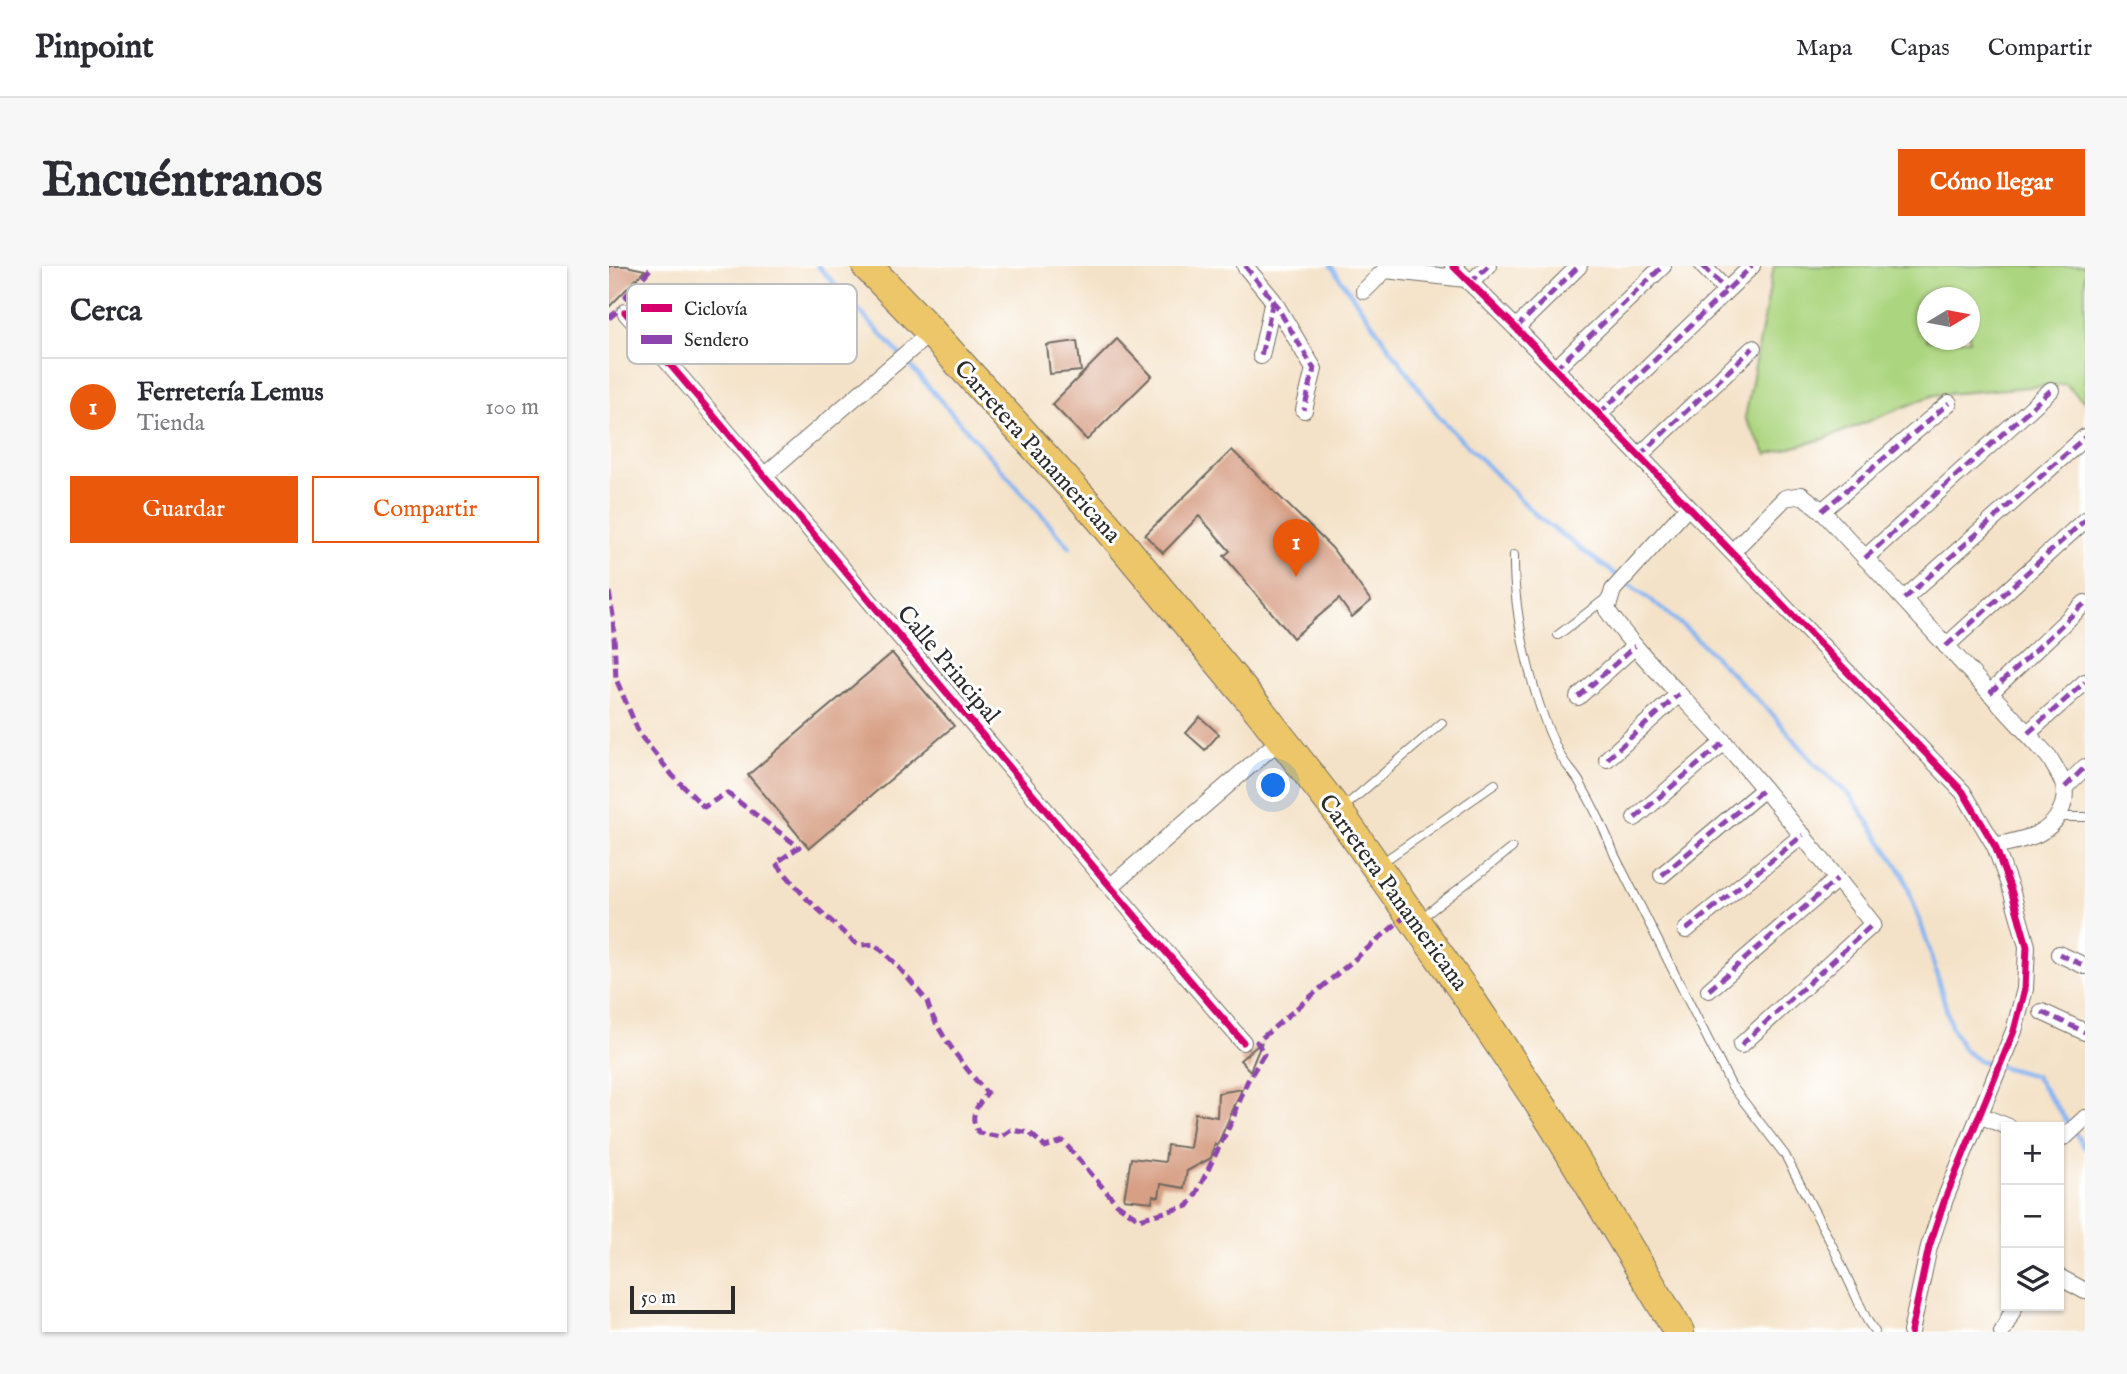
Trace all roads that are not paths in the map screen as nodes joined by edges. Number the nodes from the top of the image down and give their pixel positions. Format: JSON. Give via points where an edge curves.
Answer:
{"nodes":[{"id":1,"x":867,"y":266,"type":"edge"},
{"id":2,"x":1245,"y":266,"type":"edge"},
{"id":3,"x":1453,"y":266,"type":"edge"},
{"id":4,"x":1488,"y":266,"type":"edge"},
{"id":5,"x":1579,"y":266,"type":"edge"},
{"id":6,"x":1663,"y":266,"type":"edge"},
{"id":7,"x":1703,"y":266,"type":"edge"},
{"id":8,"x":1752,"y":266,"type":"edge"},
{"id":9,"x":1386,"y":267,"type":"edge"},
{"id":10,"x":1467,"y":276,"type":"edge"},
{"id":11,"x":1726,"y":290,"type":"junction"},
{"id":12,"x":1364,"y":291,"type":"dead end"},
{"id":13,"x":1273,"y":300,"type":"junction"},
{"id":14,"x":1516,"y":328,"type":"junction"},
{"id":15,"x":932,"y":332,"type":"junction"},
{"id":16,"x":1753,"y":348,"type":"dead end"},
{"id":17,"x":1262,"y":356,"type":"dead end"},
{"id":18,"x":664,"y":364,"type":"edge"},
{"id":19,"x":1555,"y":369,"type":"junction"},
{"id":20,"x":2051,"y":390,"type":"dead end"},
{"id":21,"x":1949,"y":403,"type":"dead end"},
{"id":22,"x":1304,"y":410,"type":"dead end"},
{"id":23,"x":1599,"y":414,"type":"junction"},
{"id":24,"x":2085,"y":437,"type":"edge"},
{"id":25,"x":1639,"y":456,"type":"junction"},
{"id":26,"x":765,"y":475,"type":"junction"},
{"id":27,"x":1688,"y":507,"type":"junction"},
{"id":28,"x":1822,"y":512,"type":"junction"},
{"id":29,"x":2085,"y":520,"type":"edge"},
{"id":30,"x":1732,"y":552,"type":"junction"},
{"id":31,"x":1514,"y":555,"type":"dead end"},
{"id":32,"x":1865,"y":558,"type":"junction"},
{"id":33,"x":1612,"y":592,"type":"junction"},
{"id":34,"x":1904,"y":599,"type":"junction"},
{"id":35,"x":2085,"y":603,"type":"edge"},
{"id":36,"x":1558,"y":635,"type":"dead end"},
{"id":37,"x":1635,"y":646,"type":"junction"},
{"id":38,"x":1947,"y":646,"type":"junction"},
{"id":39,"x":2085,"y":682,"type":"edge"},
{"id":40,"x":1990,"y":693,"type":"junction"},
{"id":41,"x":1679,"y":694,"type":"junction"},
{"id":42,"x":1578,"y":697,"type":"dead end"},
{"id":43,"x":1442,"y":723,"type":"dead end"},
{"id":44,"x":2028,"y":733,"type":"junction"},
{"id":45,"x":1282,"y":738,"type":"junction"},
{"id":46,"x":1724,"y":742,"type":"junction"},
{"id":47,"x":1607,"y":759,"type":"dead end"},
{"id":48,"x":2085,"y":767,"type":"edge"},
{"id":49,"x":1495,"y":783,"type":"dead end"},
{"id":50,"x":2065,"y":787,"type":"junction"},
{"id":51,"x":1764,"y":789,"type":"junction"},
{"id":52,"x":1338,"y":812,"type":"junction"},
{"id":53,"x":2058,"y":817,"type":"junction"},
{"id":54,"x":2085,"y":817,"type":"edge"},
{"id":55,"x":1635,"y":818,"type":"dead end"},
{"id":56,"x":1803,"y":835,"type":"junction"},
{"id":57,"x":1995,"y":846,"type":"junction"},
{"id":58,"x":1512,"y":848,"type":"dead end"},
{"id":59,"x":1376,"y":867,"type":"junction"},
{"id":60,"x":1662,"y":875,"type":"dead end"},
{"id":61,"x":1837,"y":879,"type":"junction"},
{"id":62,"x":1110,"y":887,"type":"junction"},
{"id":63,"x":1415,"y":923,"type":"junction"},
{"id":64,"x":1686,"y":930,"type":"dead end"},
{"id":65,"x":2059,"y":954,"type":"dead end"},
{"id":66,"x":2085,"y":965,"type":"edge"},
{"id":67,"x":1709,"y":990,"type":"dead end"},
{"id":68,"x":2042,"y":1012,"type":"dead end"},
{"id":69,"x":2085,"y":1032,"type":"edge"},
{"id":70,"x":1243,"y":1041,"type":"dead end"},
{"id":71,"x":1741,"y":1045,"type":"dead end"},
{"id":72,"x":1979,"y":1115,"type":"junction"},
{"id":73,"x":2082,"y":1120,"type":"edge"},
{"id":74,"x":2001,"y":1124,"type":"edge"},
{"id":75,"x":2064,"y":1135,"type":"edge"},
{"id":76,"x":2064,"y":1280,"type":"edge"},
{"id":77,"x":2085,"y":1291,"type":"edge"},
{"id":78,"x":2012,"y":1311,"type":"edge"},
{"id":79,"x":1679,"y":1332,"type":"edge"},
{"id":80,"x":1875,"y":1332,"type":"edge"},
{"id":81,"x":1911,"y":1332,"type":"edge"},
{"id":82,"x":2002,"y":1332,"type":"edge"}],
"edges":[{"from":1,"to":15,"type":"highway","name":"Carretera Panamericana"},
{"from":2,"to":13,"type":"street"},
{"from":3,"to":10,"type":"street"},
{"from":4,"to":10,"type":"street"},
{"from":5,"to":14,"type":"street"},
{"from":6,"to":19,"type":"street"},
{"from":7,"to":11,"type":"street"},
{"from":8,"to":11,"type":"street"},
{"from":9,"to":10,"type":"street"},
{"from":9,"to":12,"type":"street"},
{"from":10,"to":14,"type":"street"},
{"from":11,"to":23,"type":"street"},
{"from":13,"to":17,"type":"street"},
{"from":13,"to":22,"type":"street","via":[[1314,369]]},
{"from":14,"to":19,"type":"street"},
{"from":15,"to":26,"type":"street"},
{"from":15,"to":45,"type":"highway","name":"Carretera Panamericana","via":[[1100,518]]},
{"from":16,"to":25,"type":"street"},
{"from":18,"to":26,"type":"street","name":"Calle Principal"},
{"from":19,"to":23,"type":"street"},
{"from":20,"to":32,"type":"street"},
{"from":21,"to":28,"type":"street"},
{"from":23,"to":25,"type":"street"},
{"from":24,"to":34,"type":"street"},
{"from":25,"to":27,"type":"street"},
{"from":26,"to":62,"type":"street","name":"Calle Principal"},
{"from":27,"to":30,"type":"street"},
{"from":27,"to":33,"type":"street"},
{"from":28,"to":30,"type":"street","via":[[1802,495],[1784,498]]},
{"from":28,"to":32,"type":"street"},
{"from":29,"to":38,"type":"street"},
{"from":30,"to":57,"type":"street","via":[[1963,792]]},
{"from":31,"to":80,"type":"lane","via":[[1528,664],[1559,755],[1601,820],[1725,1074],[1785,1155]]},
{"from":32,"to":34,"type":"street"},
{"from":33,"to":36,"type":"lane"},
{"from":33,"to":37,"type":"street","via":[[1607,610]]},
{"from":34,"to":38,"type":"street"},
{"from":35,"to":40,"type":"street"},
{"from":37,"to":41,"type":"street"},
{"from":37,"to":42,"type":"street"},
{"from":38,"to":40,"type":"street"},
{"from":39,"to":44,"type":"street"},
{"from":40,"to":44,"type":"street"},
{"from":41,"to":46,"type":"street"},
{"from":41,"to":47,"type":"street"},
{"from":43,"to":52,"type":"lane"},
{"from":44,"to":50,"type":"street","via":[[2049,757]]},
{"from":45,"to":52,"type":"highway","name":"Carretera Panamericana"},
{"from":45,"to":62,"type":"street"},
{"from":46,"to":51,"type":"street"},
{"from":46,"to":55,"type":"street"},
{"from":48,"to":50,"type":"street"},
{"from":49,"to":59,"type":"lane"},
{"from":50,"to":53,"type":"street"},
{"from":51,"to":56,"type":"street"},
{"from":51,"to":60,"type":"street"},
{"from":52,"to":59,"type":"highway","name":"Carretera Panamericana"},
{"from":53,"to":54,"type":"lane"},
{"from":53,"to":57,"type":"street","via":[[2039,834]]},
{"from":56,"to":61,"type":"street"},
{"from":56,"to":64,"type":"street"},
{"from":57,"to":72,"type":"street","via":[[2027,946],[2025,989],[2014,1031]]},
{"from":58,"to":63,"type":"lane"},
{"from":59,"to":63,"type":"highway","name":"Carretera Panamericana"},
{"from":61,"to":67,"type":"street"},
{"from":61,"to":71,"type":"street","via":[[1873,924]]},
{"from":62,"to":70,"type":"street","name":"Calle Principal"},
{"from":63,"to":79,"type":"highway","name":"Carretera Panamericana","via":[[1552,1122]]},
{"from":65,"to":66,"type":"street"},
{"from":68,"to":69,"type":"street"},
{"from":72,"to":74,"type":"street"},
{"from":72,"to":81,"type":"street","via":[[1937,1223]]},
{"from":73,"to":75,"type":"street"},
{"from":76,"to":77,"type":"street"},
{"from":78,"to":82,"type":"street"}]}
